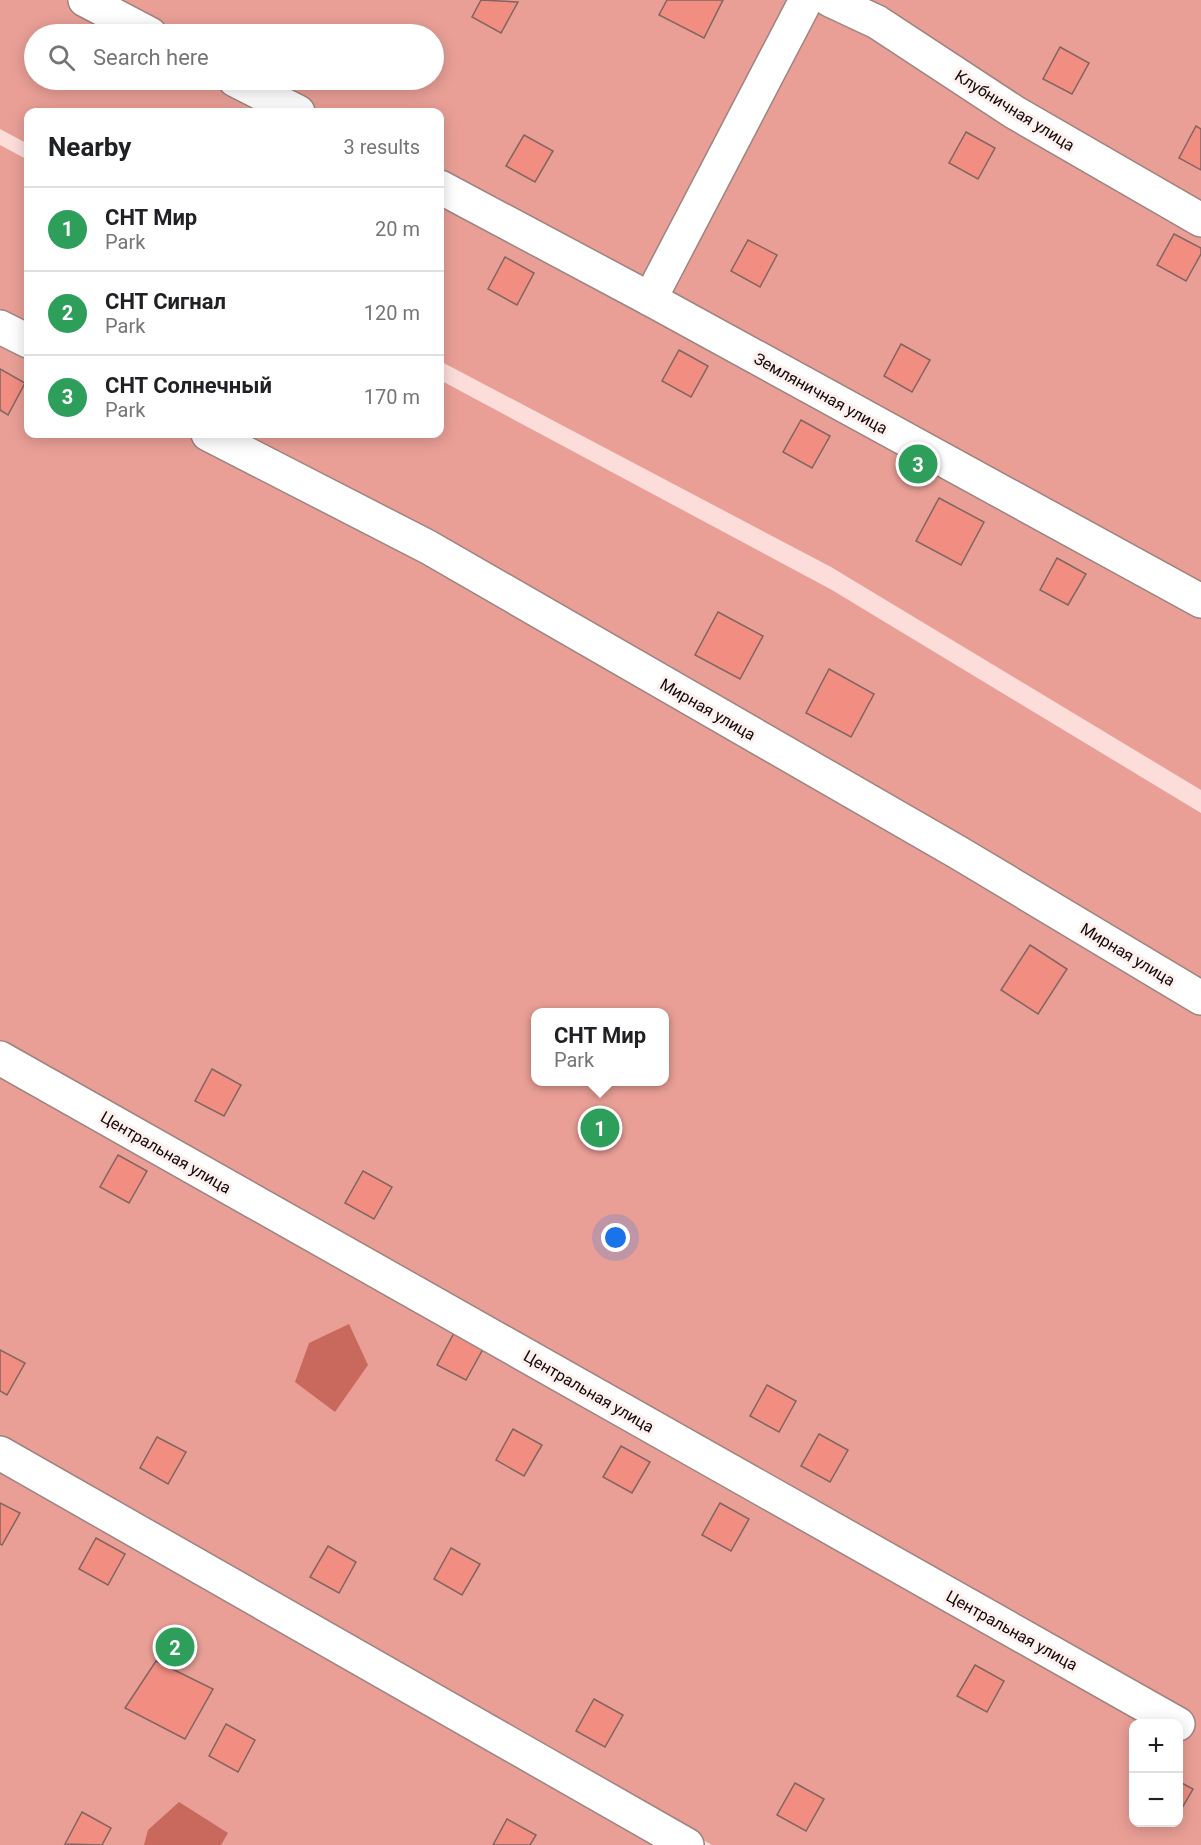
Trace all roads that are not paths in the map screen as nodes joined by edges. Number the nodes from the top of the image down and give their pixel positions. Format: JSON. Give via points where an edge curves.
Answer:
{"nodes":[{"id":1,"x":85,"y":0,"type":"edge"},
{"id":2,"x":806,"y":0,"type":"edge"},
{"id":3,"x":830,"y":0,"type":"edge"},
{"id":4,"x":872,"y":11,"type":"edge"},
{"id":5,"x":131,"y":24,"type":"edge"},
{"id":6,"x":255,"y":90,"type":"edge"},
{"id":7,"x":290,"y":108,"type":"edge"},
{"id":8,"x":444,"y":189,"type":"edge"},
{"id":9,"x":1201,"y":220,"type":"edge"},
{"id":10,"x":650,"y":299,"type":"junction"},
{"id":11,"x":0,"y":327,"type":"edge"},
{"id":12,"x":24,"y":339,"type":"edge"},
{"id":13,"x":216,"y":438,"type":"edge"},
{"id":14,"x":1201,"y":601,"type":"edge"},
{"id":15,"x":1201,"y":998,"type":"edge"},
{"id":16,"x":0,"y":1058,"type":"edge"},
{"id":17,"x":0,"y":1453,"type":"edge"},
{"id":18,"x":1169,"y":1719,"type":"edge"},
{"id":19,"x":1183,"y":1727,"type":"edge"},
{"id":20,"x":1201,"y":1736,"type":"edge"},
{"id":21,"x":687,"y":1845,"type":"edge"}],
"edges":[{"from":1,"to":5,"type":"street"},
{"from":2,"to":10,"type":"street"},
{"from":3,"to":4,"type":"street","name":"Клубничная улица"},
{"from":4,"to":9,"type":"street","name":"Клубничная улица","via":[[1014,112]]},
{"from":6,"to":7,"type":"street"},
{"from":8,"to":10,"type":"street","name":"Земляничная улица"},
{"from":10,"to":14,"type":"street","name":"Земляничная улица"},
{"from":11,"to":12,"type":"street"},
{"from":13,"to":15,"type":"street","name":"Мирная улица","via":[[428,547]]},
{"from":16,"to":18,"type":"street","name":"Центральная улица"},
{"from":17,"to":21,"type":"street"},
{"from":19,"to":20,"type":"street","name":"Центральная улица"}]}
